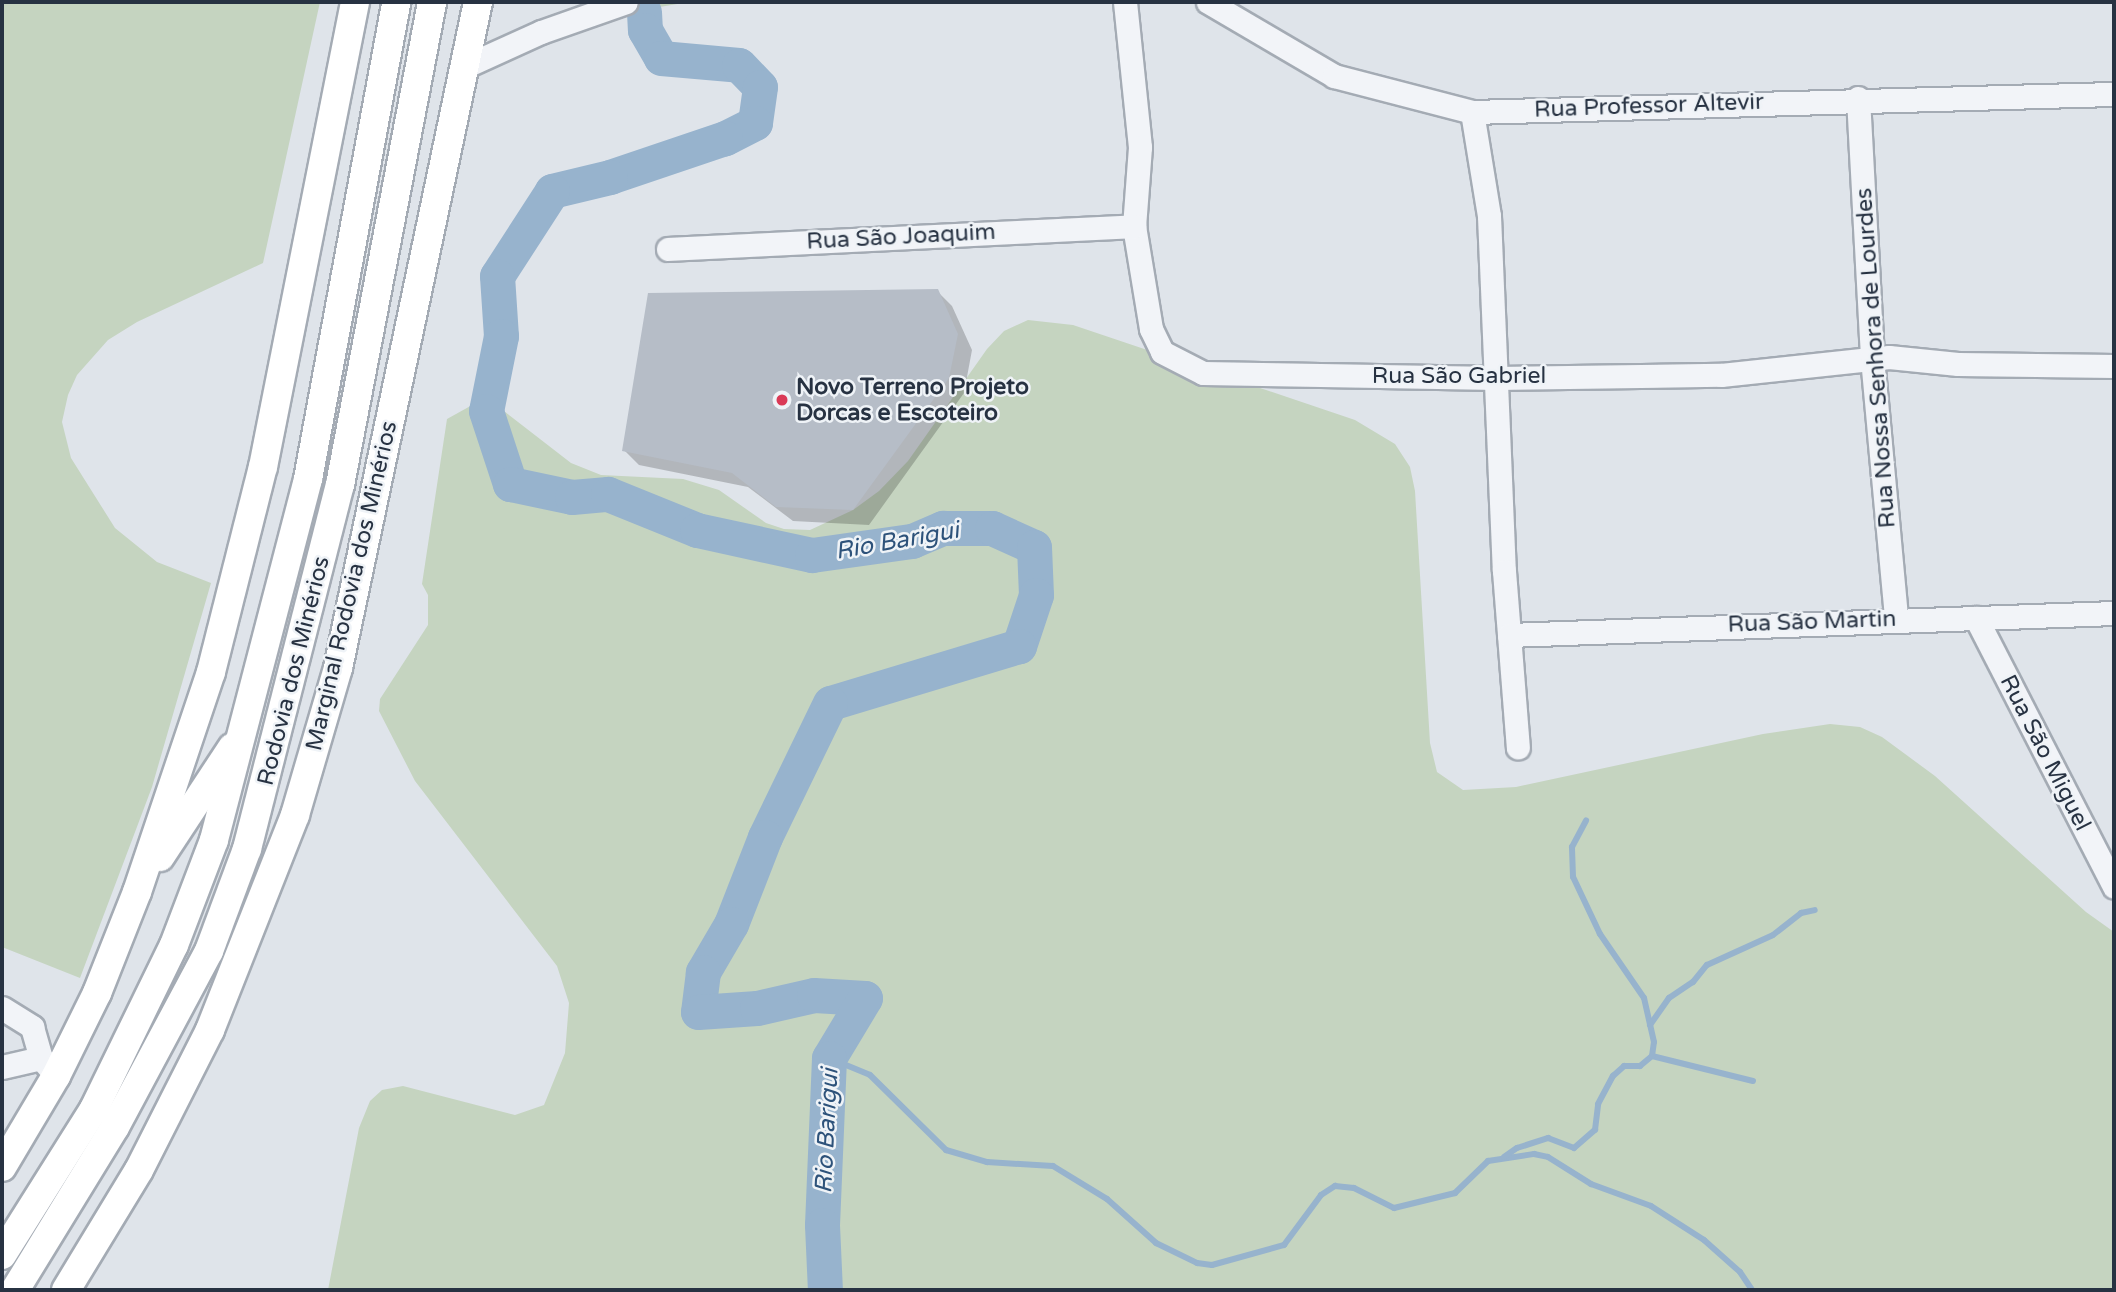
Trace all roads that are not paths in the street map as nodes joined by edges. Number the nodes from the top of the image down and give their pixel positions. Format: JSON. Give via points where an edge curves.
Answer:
{"nodes":[{"id":1,"x":355,"y":2,"type":"edge"},
{"id":2,"x":396,"y":2,"type":"edge"},
{"id":3,"x":432,"y":2,"type":"edge"},
{"id":4,"x":478,"y":2,"type":"edge"},
{"id":5,"x":626,"y":2,"type":"edge"},
{"id":6,"x":1125,"y":2,"type":"edge"},
{"id":7,"x":1208,"y":2,"type":"edge"},
{"id":8,"x":466,"y":66,"type":"junction"},
{"id":9,"x":2114,"y":94,"type":"edge"},
{"id":10,"x":1858,"y":98,"type":"junction"},
{"id":11,"x":1472,"y":111,"type":"junction"},
{"id":12,"x":1135,"y":226,"type":"junction"},
{"id":13,"x":668,"y":249,"type":"dead end"},
{"id":14,"x":1872,"y":358,"type":"junction"},
{"id":15,"x":2114,"y":366,"type":"edge"},
{"id":16,"x":1496,"y":378,"type":"junction"},
{"id":17,"x":2114,"y":613,"type":"edge"},
{"id":18,"x":1896,"y":618,"type":"junction"},
{"id":19,"x":1976,"y":618,"type":"junction"},
{"id":20,"x":1509,"y":635,"type":"junction"},
{"id":21,"x":247,"y":725,"type":"junction"},
{"id":22,"x":1518,"y":747,"type":"dead end"},
{"id":23,"x":2114,"y":887,"type":"edge"},
{"id":24,"x":137,"y":892,"type":"junction"},
{"id":25,"x":2,"y":1008,"type":"edge"},
{"id":26,"x":2,"y":1067,"type":"edge"},
{"id":27,"x":49,"y":1067,"type":"junction"},
{"id":28,"x":2,"y":1167,"type":"edge"},
{"id":29,"x":2,"y":1255,"type":"edge"},
{"id":30,"x":15,"y":1290,"type":"edge"},
{"id":31,"x":66,"y":1290,"type":"edge"}],
"edges":[{"from":1,"to":24,"type":"main road","via":[[238,580]]},
{"from":2,"to":21,"type":"main road","name":"Rodovia dos Minérios","via":[[308,479]]},
{"from":3,"to":30,"type":"main road","name":"Rodovia dos Minérios","via":[[340,485],[247,849],[209,951],[115,1127]]},
{"from":4,"to":8,"type":"main road","name":"Marginal Rodovia dos Minérios"},
{"from":5,"to":8,"type":"street","via":[[541,32]]},
{"from":6,"to":12,"type":"street","name":"Rua São Gabriel","via":[[1140,147]]},
{"from":7,"to":11,"type":"street","name":"Rua Professor Altevir","via":[[1334,76]]},
{"from":8,"to":31,"type":"main road","name":"Marginal Rodovia dos Minérios","via":[[338,668],[295,815],[210,1030],[139,1170]]},
{"from":9,"to":10,"type":"street","name":"Rua Professor Altevir"},
{"from":10,"to":11,"type":"street","name":"Rua Professor Altevir"},
{"from":10,"to":14,"type":"street","name":"Rua Nossa Senhora de Lourdes"},
{"from":11,"to":16,"type":"street","via":[[1489,216]]},
{"from":12,"to":13,"type":"street","name":"Rua São Joaquim"},
{"from":12,"to":16,"type":"street","name":"Rua São Gabriel","via":[[1151,329],[1162,352],[1176,362],[1203,373]]},
{"from":14,"to":15,"type":"street","name":"Rua São Gabriel","via":[[1958,365]]},
{"from":14,"to":16,"type":"street","name":"Rua São Gabriel","via":[[1721,375]]},
{"from":14,"to":18,"type":"street","name":"Rua Nossa Senhora de Lourdes"},
{"from":16,"to":20,"type":"street"},
{"from":17,"to":19,"type":"street","name":"Rua São Martin"},
{"from":18,"to":19,"type":"street","name":"Rua São Martin"},
{"from":18,"to":20,"type":"street","name":"Rua São Martin"},
{"from":19,"to":23,"type":"street","name":"Rua São Miguel"},
{"from":20,"to":22,"type":"street"},
{"from":21,"to":24,"type":"main road"},
{"from":21,"to":29,"type":"main road","name":"Rodovia dos Minérios","via":[[214,839],[174,945],[94,1109]]},
{"from":24,"to":27,"type":"main road","via":[[97,993]]},
{"from":25,"to":27,"type":"street","via":[[32,1027]]},
{"from":26,"to":27,"type":"street"},
{"from":27,"to":28,"type":"main road"}]}
